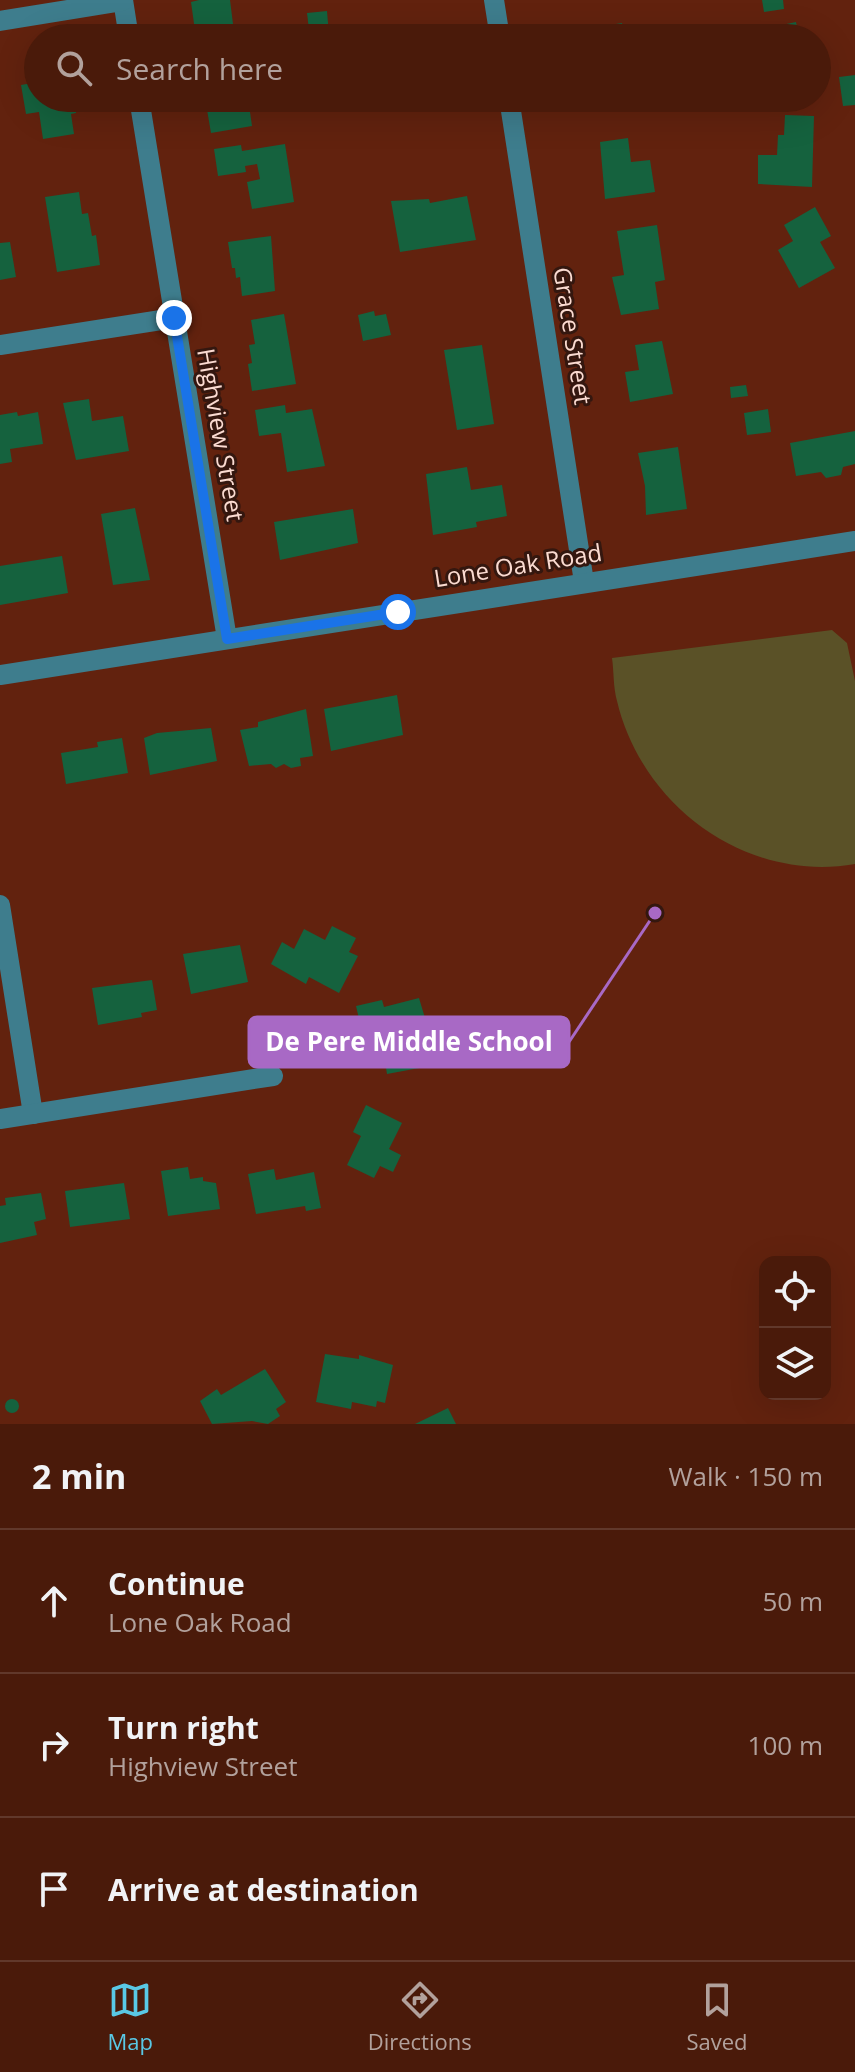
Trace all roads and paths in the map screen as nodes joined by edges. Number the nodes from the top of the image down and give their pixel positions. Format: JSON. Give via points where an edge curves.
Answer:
{"nodes":[{"id":1,"x":494,"y":0,"type":"edge"},
{"id":2,"x":123,"y":1,"type":"edge"},
{"id":3,"x":0,"y":21,"type":"edge"},
{"id":4,"x":127,"y":24,"type":"edge"},
{"id":5,"x":498,"y":24,"type":"edge"},
{"id":6,"x":141,"y":112,"type":"edge"},
{"id":7,"x":511,"y":112,"type":"edge"},
{"id":8,"x":174,"y":318,"type":"junction"},
{"id":9,"x":0,"y":345,"type":"edge"},
{"id":10,"x":855,"y":541,"type":"edge"},
{"id":11,"x":584,"y":582,"type":"junction"},
{"id":12,"x":227,"y":639,"type":"junction"},
{"id":13,"x":0,"y":675,"type":"edge"},
{"id":14,"x":0,"y":905,"type":"edge"},
{"id":15,"x":273,"y":1076,"type":"dead end"},
{"id":16,"x":33,"y":1114,"type":"junction"},
{"id":17,"x":0,"y":1119,"type":"edge"}],
"edges":[{"from":1,"to":5,"type":"street"},
{"from":2,"to":3,"type":"street"},
{"from":2,"to":4,"type":"street"},
{"from":6,"to":8,"type":"street","name":"Highview Street"},
{"from":7,"to":11,"type":"street","name":"Grace Street"},
{"from":8,"to":9,"type":"street"},
{"from":8,"to":12,"type":"street","name":"Highview Street"},
{"from":10,"to":11,"type":"street","name":"Lone Oak Road"},
{"from":11,"to":12,"type":"street","name":"Lone Oak Road"},
{"from":12,"to":13,"type":"street","name":"Lone Oak Road"},
{"from":14,"to":16,"type":"street"},
{"from":15,"to":16,"type":"street"},
{"from":16,"to":17,"type":"street"}]}
